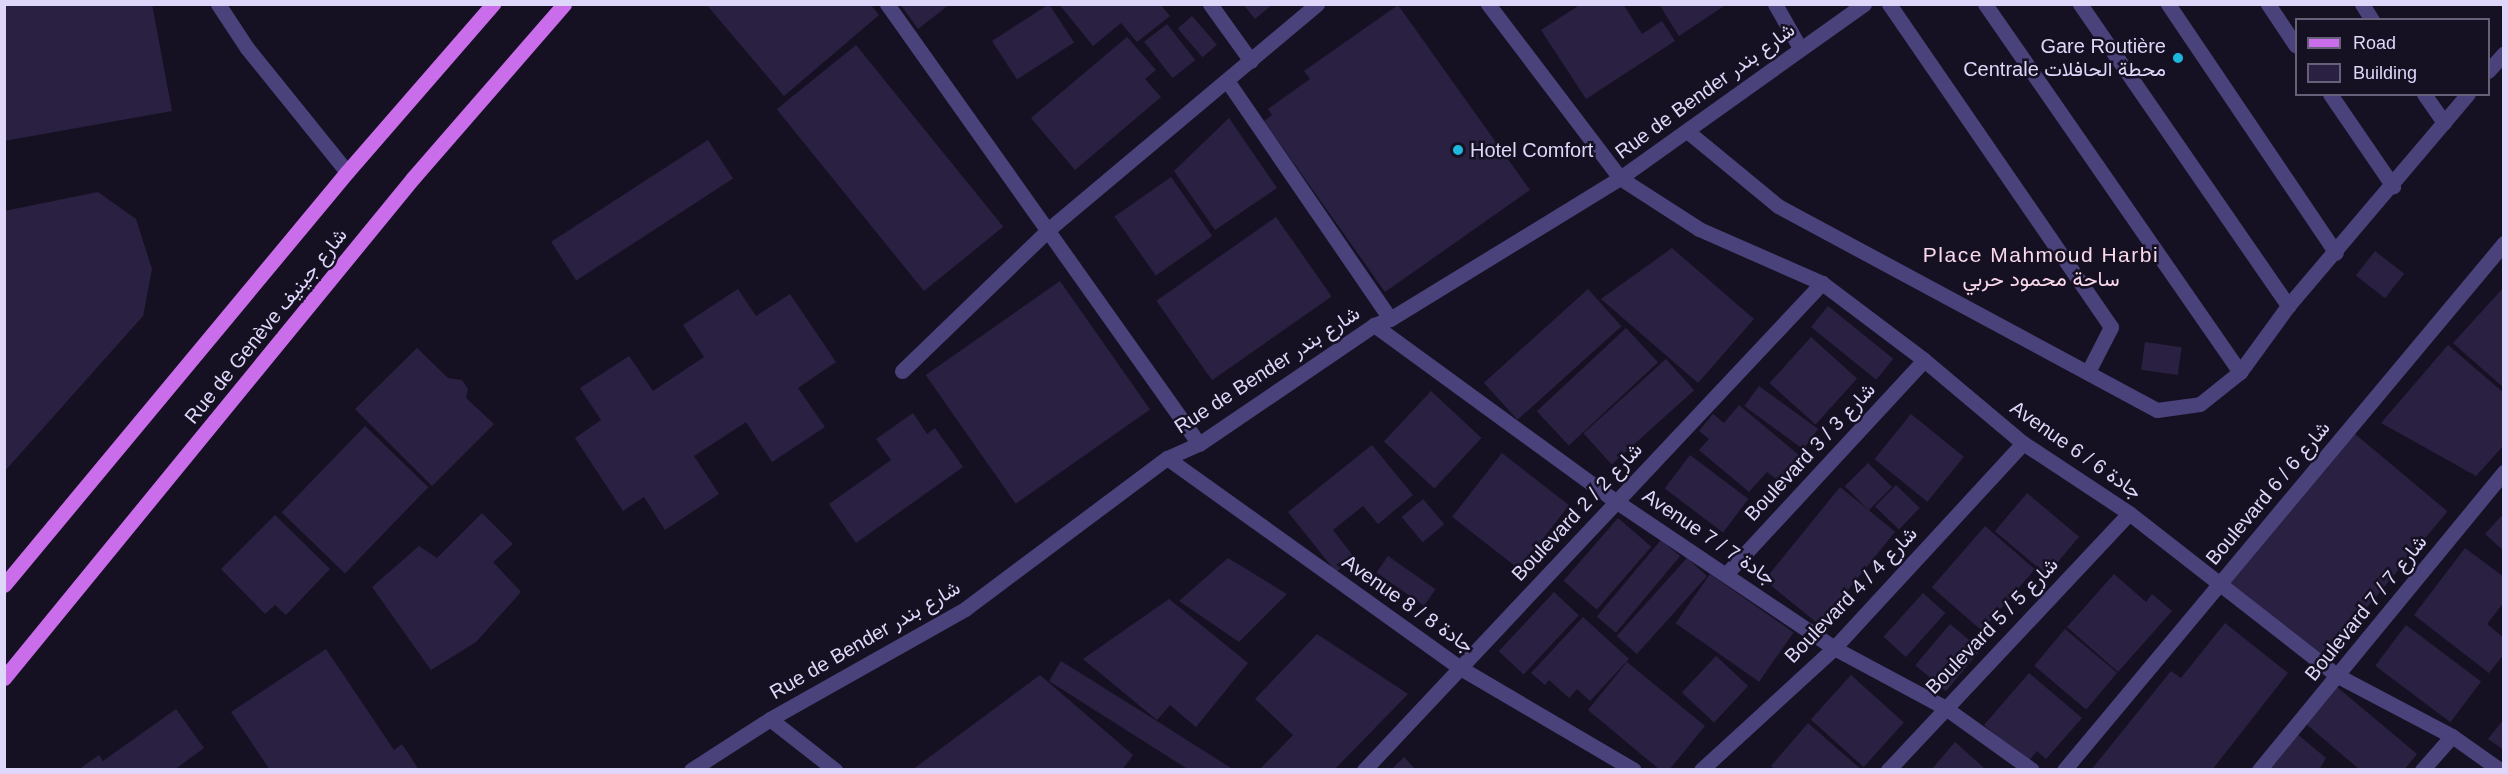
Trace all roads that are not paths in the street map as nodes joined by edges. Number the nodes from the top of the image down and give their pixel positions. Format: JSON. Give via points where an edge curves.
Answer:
{"nodes":[{"id":1,"x":218,"y":4,"type":"edge"},
{"id":2,"x":493,"y":4,"type":"edge"},
{"id":3,"x":564,"y":4,"type":"edge"},
{"id":4,"x":887,"y":4,"type":"edge"},
{"id":5,"x":1210,"y":4,"type":"edge"},
{"id":6,"x":1317,"y":4,"type":"edge"},
{"id":7,"x":1488,"y":4,"type":"edge"},
{"id":8,"x":1775,"y":4,"type":"edge"},
{"id":9,"x":1864,"y":4,"type":"edge"},
{"id":10,"x":1888,"y":4,"type":"edge"},
{"id":11,"x":1985,"y":4,"type":"edge"},
{"id":12,"x":2080,"y":4,"type":"edge"},
{"id":13,"x":2169,"y":4,"type":"edge"},
{"id":14,"x":2268,"y":4,"type":"edge"},
{"id":15,"x":2362,"y":4,"type":"edge"},
{"id":16,"x":2371,"y":18,"type":"edge"},
{"id":17,"x":2295,"y":44,"type":"edge"},
{"id":18,"x":1800,"y":48,"type":"junction"},
{"id":19,"x":2504,"y":53,"type":"edge"},
{"id":20,"x":1251,"y":61,"type":"junction"},
{"id":21,"x":2490,"y":69,"type":"edge"},
{"id":22,"x":1228,"y":81,"type":"junction"},
{"id":23,"x":2331,"y":96,"type":"edge"},
{"id":24,"x":2425,"y":96,"type":"edge"},
{"id":25,"x":2466,"y":96,"type":"edge"},
{"id":26,"x":2444,"y":123,"type":"junction"},
{"id":27,"x":1687,"y":131,"type":"junction"},
{"id":28,"x":348,"y":172,"type":"junction"},
{"id":29,"x":1620,"y":178,"type":"junction"},
{"id":30,"x":2393,"y":186,"type":"junction"},
{"id":31,"x":1049,"y":229,"type":"junction"},
{"id":32,"x":2504,"y":243,"type":"edge"},
{"id":33,"x":2336,"y":253,"type":"junction"},
{"id":34,"x":1822,"y":283,"type":"junction"},
{"id":35,"x":2288,"y":306,"type":"junction"},
{"id":36,"x":1390,"y":319,"type":"junction"},
{"id":37,"x":1374,"y":325,"type":"junction"},
{"id":38,"x":1924,"y":360,"type":"junction"},
{"id":39,"x":902,"y":371,"type":"dead end"},
{"id":40,"x":2088,"y":372,"type":"junction"},
{"id":41,"x":2240,"y":372,"type":"junction"},
{"id":42,"x":2023,"y":442,"type":"junction"},
{"id":43,"x":1199,"y":444,"type":"junction"},
{"id":44,"x":1167,"y":458,"type":"junction"},
{"id":45,"x":2504,"y":472,"type":"edge"},
{"id":46,"x":1614,"y":500,"type":"junction"},
{"id":47,"x":2129,"y":513,"type":"junction"},
{"id":48,"x":1727,"y":573,"type":"junction"},
{"id":49,"x":4,"y":585,"type":"edge"},
{"id":50,"x":2219,"y":585,"type":"junction"},
{"id":51,"x":1834,"y":648,"type":"junction"},
{"id":52,"x":1462,"y":669,"type":"junction"},
{"id":53,"x":2338,"y":676,"type":"junction"},
{"id":54,"x":4,"y":678,"type":"edge"},
{"id":55,"x":1944,"y":707,"type":"junction"},
{"id":56,"x":770,"y":719,"type":"junction"},
{"id":57,"x":2452,"y":736,"type":"junction"},
{"id":58,"x":691,"y":770,"type":"edge"},
{"id":59,"x":835,"y":770,"type":"edge"},
{"id":60,"x":1364,"y":770,"type":"edge"},
{"id":61,"x":1634,"y":770,"type":"edge"},
{"id":62,"x":1701,"y":770,"type":"edge"},
{"id":63,"x":1888,"y":770,"type":"edge"},
{"id":64,"x":2032,"y":770,"type":"edge"},
{"id":65,"x":2064,"y":770,"type":"edge"},
{"id":66,"x":2259,"y":770,"type":"edge"},
{"id":67,"x":2422,"y":770,"type":"edge"},
{"id":68,"x":2500,"y":770,"type":"edge"}],
"edges":[{"from":1,"to":28,"type":"street","via":[[247,48]]},
{"from":2,"to":28,"type":"main road","name":"Rue de Genève شارع جينيف"},
{"from":3,"to":54,"type":"main road","name":"Rue de Genève شارع جينيف","via":[[413,178]]},
{"from":4,"to":31,"type":"street"},
{"from":5,"to":20,"type":"street"},
{"from":6,"to":20,"type":"street"},
{"from":7,"to":29,"type":"street"},
{"from":8,"to":18,"type":"street"},
{"from":9,"to":18,"type":"street","name":"Rue de Bender شارع بندر"},
{"from":10,"to":40,"type":"street","via":[[2111,327]]},
{"from":11,"to":41,"type":"street"},
{"from":12,"to":35,"type":"street"},
{"from":13,"to":33,"type":"street"},
{"from":14,"to":17,"type":"street"},
{"from":15,"to":16,"type":"street"},
{"from":18,"to":27,"type":"street","name":"Rue de Bender شارع بندر"},
{"from":19,"to":21,"type":"street"},
{"from":20,"to":22,"type":"street"},
{"from":22,"to":31,"type":"street"},
{"from":22,"to":36,"type":"street"},
{"from":23,"to":30,"type":"street"},
{"from":24,"to":26,"type":"street"},
{"from":25,"to":26,"type":"street"},
{"from":26,"to":30,"type":"street"},
{"from":27,"to":29,"type":"street","name":"Rue de Bender شارع بندر"},
{"from":27,"to":40,"type":"street","via":[[1778,206]]},
{"from":28,"to":49,"type":"main road","name":"Rue de Genève شارع جينيف"},
{"from":29,"to":34,"type":"street","name":"Avenue 6 / جادة 6","via":[[1700,229]]},
{"from":29,"to":36,"type":"street","name":"Rue de Bender شارع بندر"},
{"from":30,"to":33,"type":"street"},
{"from":31,"to":39,"type":"street"},
{"from":31,"to":43,"type":"street"},
{"from":32,"to":50,"type":"street","name":"Boulevard 6 / شارع 6"},
{"from":33,"to":35,"type":"street"},
{"from":34,"to":38,"type":"street","name":"Avenue 6 / جادة 6"},
{"from":34,"to":46,"type":"street","name":"Boulevard 2 / شارع 2"},
{"from":35,"to":41,"type":"street"},
{"from":36,"to":37,"type":"street","name":"Rue de Bender شارع بندر"},
{"from":37,"to":43,"type":"street","name":"Rue de Bender شارع بندر"},
{"from":37,"to":46,"type":"street","name":"Avenue 7 / جادة 7"},
{"from":38,"to":42,"type":"street","name":"Avenue 6 / جادة 6"},
{"from":38,"to":48,"type":"street","name":"Boulevard 3 / شارع 3"},
{"from":40,"to":41,"type":"street","via":[[2157,410],[2200,404]]},
{"from":42,"to":47,"type":"street","name":"Avenue 6 / جادة 6"},
{"from":42,"to":51,"type":"street","name":"Boulevard 4 / شارع 4"},
{"from":43,"to":44,"type":"street","name":"Rue de Bender شارع بندر"},
{"from":44,"to":52,"type":"street","name":"Avenue 8 / جادة 8"},
{"from":44,"to":56,"type":"street","name":"Rue de Bender شارع بندر","via":[[965,609]]},
{"from":45,"to":53,"type":"street","name":"Boulevard 7 / شارع 7"},
{"from":46,"to":48,"type":"street","name":"Avenue 7 / جادة 7"},
{"from":46,"to":52,"type":"street","name":"Boulevard 2 / شارع 2"},
{"from":47,"to":50,"type":"street","name":"Avenue 6 / جادة 6"},
{"from":47,"to":55,"type":"street","name":"Boulevard 5 / شارع 5"},
{"from":48,"to":51,"type":"street","name":"Avenue 7 / جادة 7"},
{"from":50,"to":53,"type":"street","name":"Avenue 6 / جادة 6"},
{"from":50,"to":65,"type":"street","name":"Boulevard 6 / شارع 6"},
{"from":51,"to":55,"type":"street","name":"Avenue 7 / جادة 7"},
{"from":51,"to":62,"type":"street","name":"Boulevard 4 / شارع 4"},
{"from":52,"to":60,"type":"street","name":"Boulevard 2 / شارع 2"},
{"from":52,"to":61,"type":"street","name":"Avenue 8 / جادة 8"},
{"from":53,"to":57,"type":"street","name":"Avenue 6 / جادة 6"},
{"from":53,"to":66,"type":"street","name":"Boulevard 7 / شارع 7"},
{"from":55,"to":63,"type":"street","name":"Boulevard 5 / شارع 5"},
{"from":55,"to":64,"type":"street","name":"Avenue 7 / جادة 7"},
{"from":56,"to":58,"type":"street","name":"Rue de Bender شارع بندر"},
{"from":56,"to":59,"type":"street"},
{"from":57,"to":67,"type":"street"},
{"from":57,"to":68,"type":"street","name":"Avenue 6 / جادة 6"}]}
